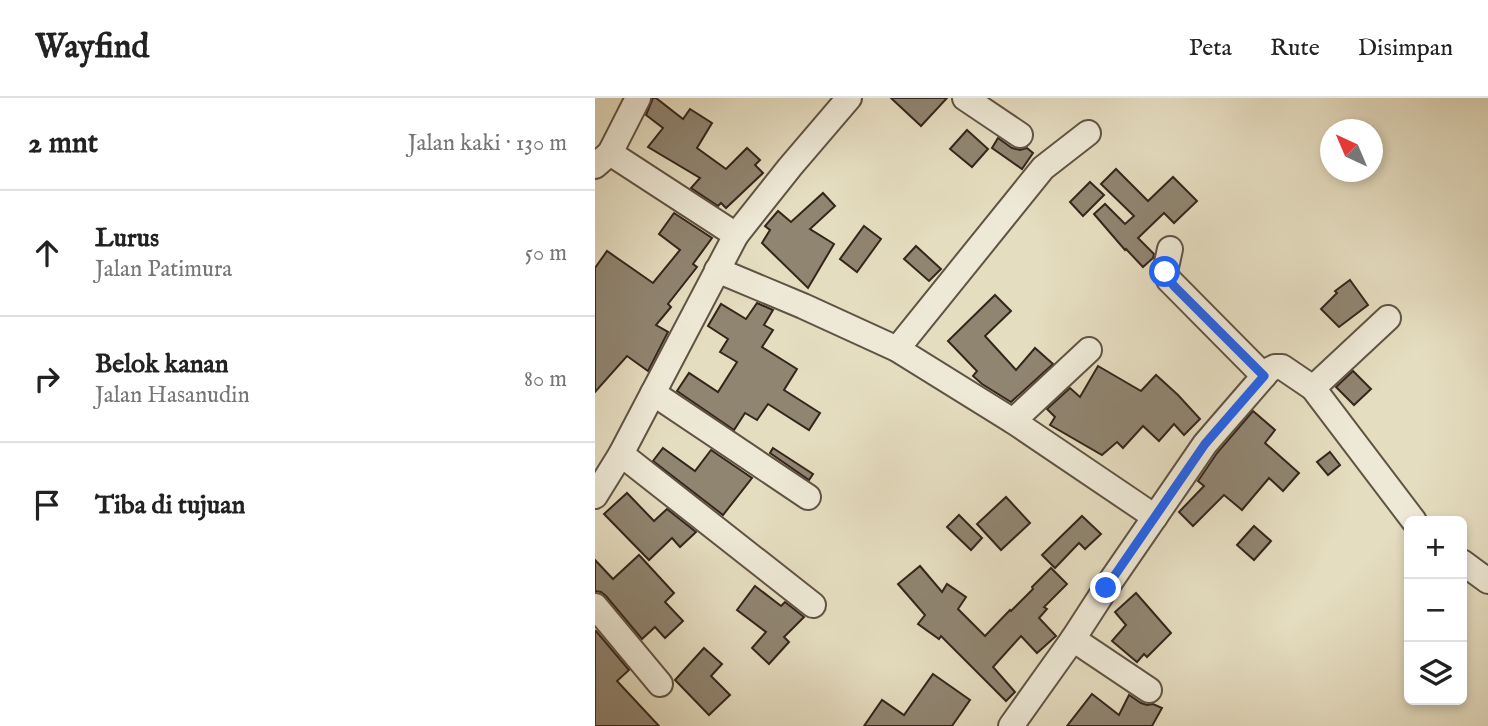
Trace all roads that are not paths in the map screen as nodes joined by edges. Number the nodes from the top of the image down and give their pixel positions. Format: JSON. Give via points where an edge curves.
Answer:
{"nodes":[{"id":1,"x":638,"y":98,"type":"edge"},
{"id":2,"x":849,"y":98,"type":"edge"},
{"id":3,"x":965,"y":98,"type":"edge"},
{"id":4,"x":1088,"y":134,"type":"dead end"},
{"id":5,"x":1020,"y":135,"type":"dead end"},
{"id":6,"x":603,"y":160,"type":"edge"},
{"id":7,"x":736,"y":235,"type":"junction"},
{"id":8,"x":1170,"y":249,"type":"dead end"},
{"id":9,"x":717,"y":270,"type":"junction"},
{"id":10,"x":1388,"y":318,"type":"dead end"},
{"id":11,"x":897,"y":349,"type":"junction"},
{"id":12,"x":1089,"y":350,"type":"dead end"},
{"id":13,"x":1273,"y":371,"type":"junction"},
{"id":14,"x":1313,"y":388,"type":"junction"},
{"id":15,"x":653,"y":393,"type":"junction"},
{"id":16,"x":1013,"y":421,"type":"junction"},
{"id":17,"x":621,"y":454,"type":"junction"},
{"id":18,"x":595,"y":496,"type":"edge"},
{"id":19,"x":809,"y":497,"type":"dead end"},
{"id":20,"x":1410,"y":516,"type":"edge"},
{"id":21,"x":1155,"y":517,"type":"junction"},
{"id":22,"x":1467,"y":565,"type":"edge"},
{"id":23,"x":1488,"y":580,"type":"edge"},
{"id":24,"x":813,"y":605,"type":"dead end"},
{"id":25,"x":595,"y":606,"type":"edge"},
{"id":26,"x":1073,"y":639,"type":"junction"},
{"id":27,"x":660,"y":684,"type":"dead end"},
{"id":28,"x":1149,"y":690,"type":"dead end"},
{"id":29,"x":1011,"y":726,"type":"edge"}],
"edges":[{"from":1,"to":6,"type":"street"},
{"from":2,"to":7,"type":"street"},
{"from":3,"to":5,"type":"street"},
{"from":4,"to":11,"type":"street","via":[[1043,168]]},
{"from":6,"to":7,"type":"street"},
{"from":7,"to":9,"type":"street"},
{"from":8,"to":13,"type":"street","via":[[1165,272],[1169,280]]},
{"from":9,"to":11,"type":"street"},
{"from":9,"to":15,"type":"street"},
{"from":10,"to":14,"type":"street"},
{"from":11,"to":16,"type":"street"},
{"from":12,"to":16,"type":"street"},
{"from":13,"to":14,"type":"street"},
{"from":13,"to":21,"type":"street","via":[[1205,444]]},
{"from":14,"to":20,"type":"street"},
{"from":15,"to":17,"type":"street"},
{"from":15,"to":19,"type":"street"},
{"from":16,"to":21,"type":"street"},
{"from":17,"to":18,"type":"street"},
{"from":17,"to":24,"type":"street"},
{"from":21,"to":26,"type":"street"},
{"from":22,"to":23,"type":"street"},
{"from":25,"to":27,"type":"street"},
{"from":26,"to":28,"type":"street"},
{"from":26,"to":29,"type":"street"}]}
